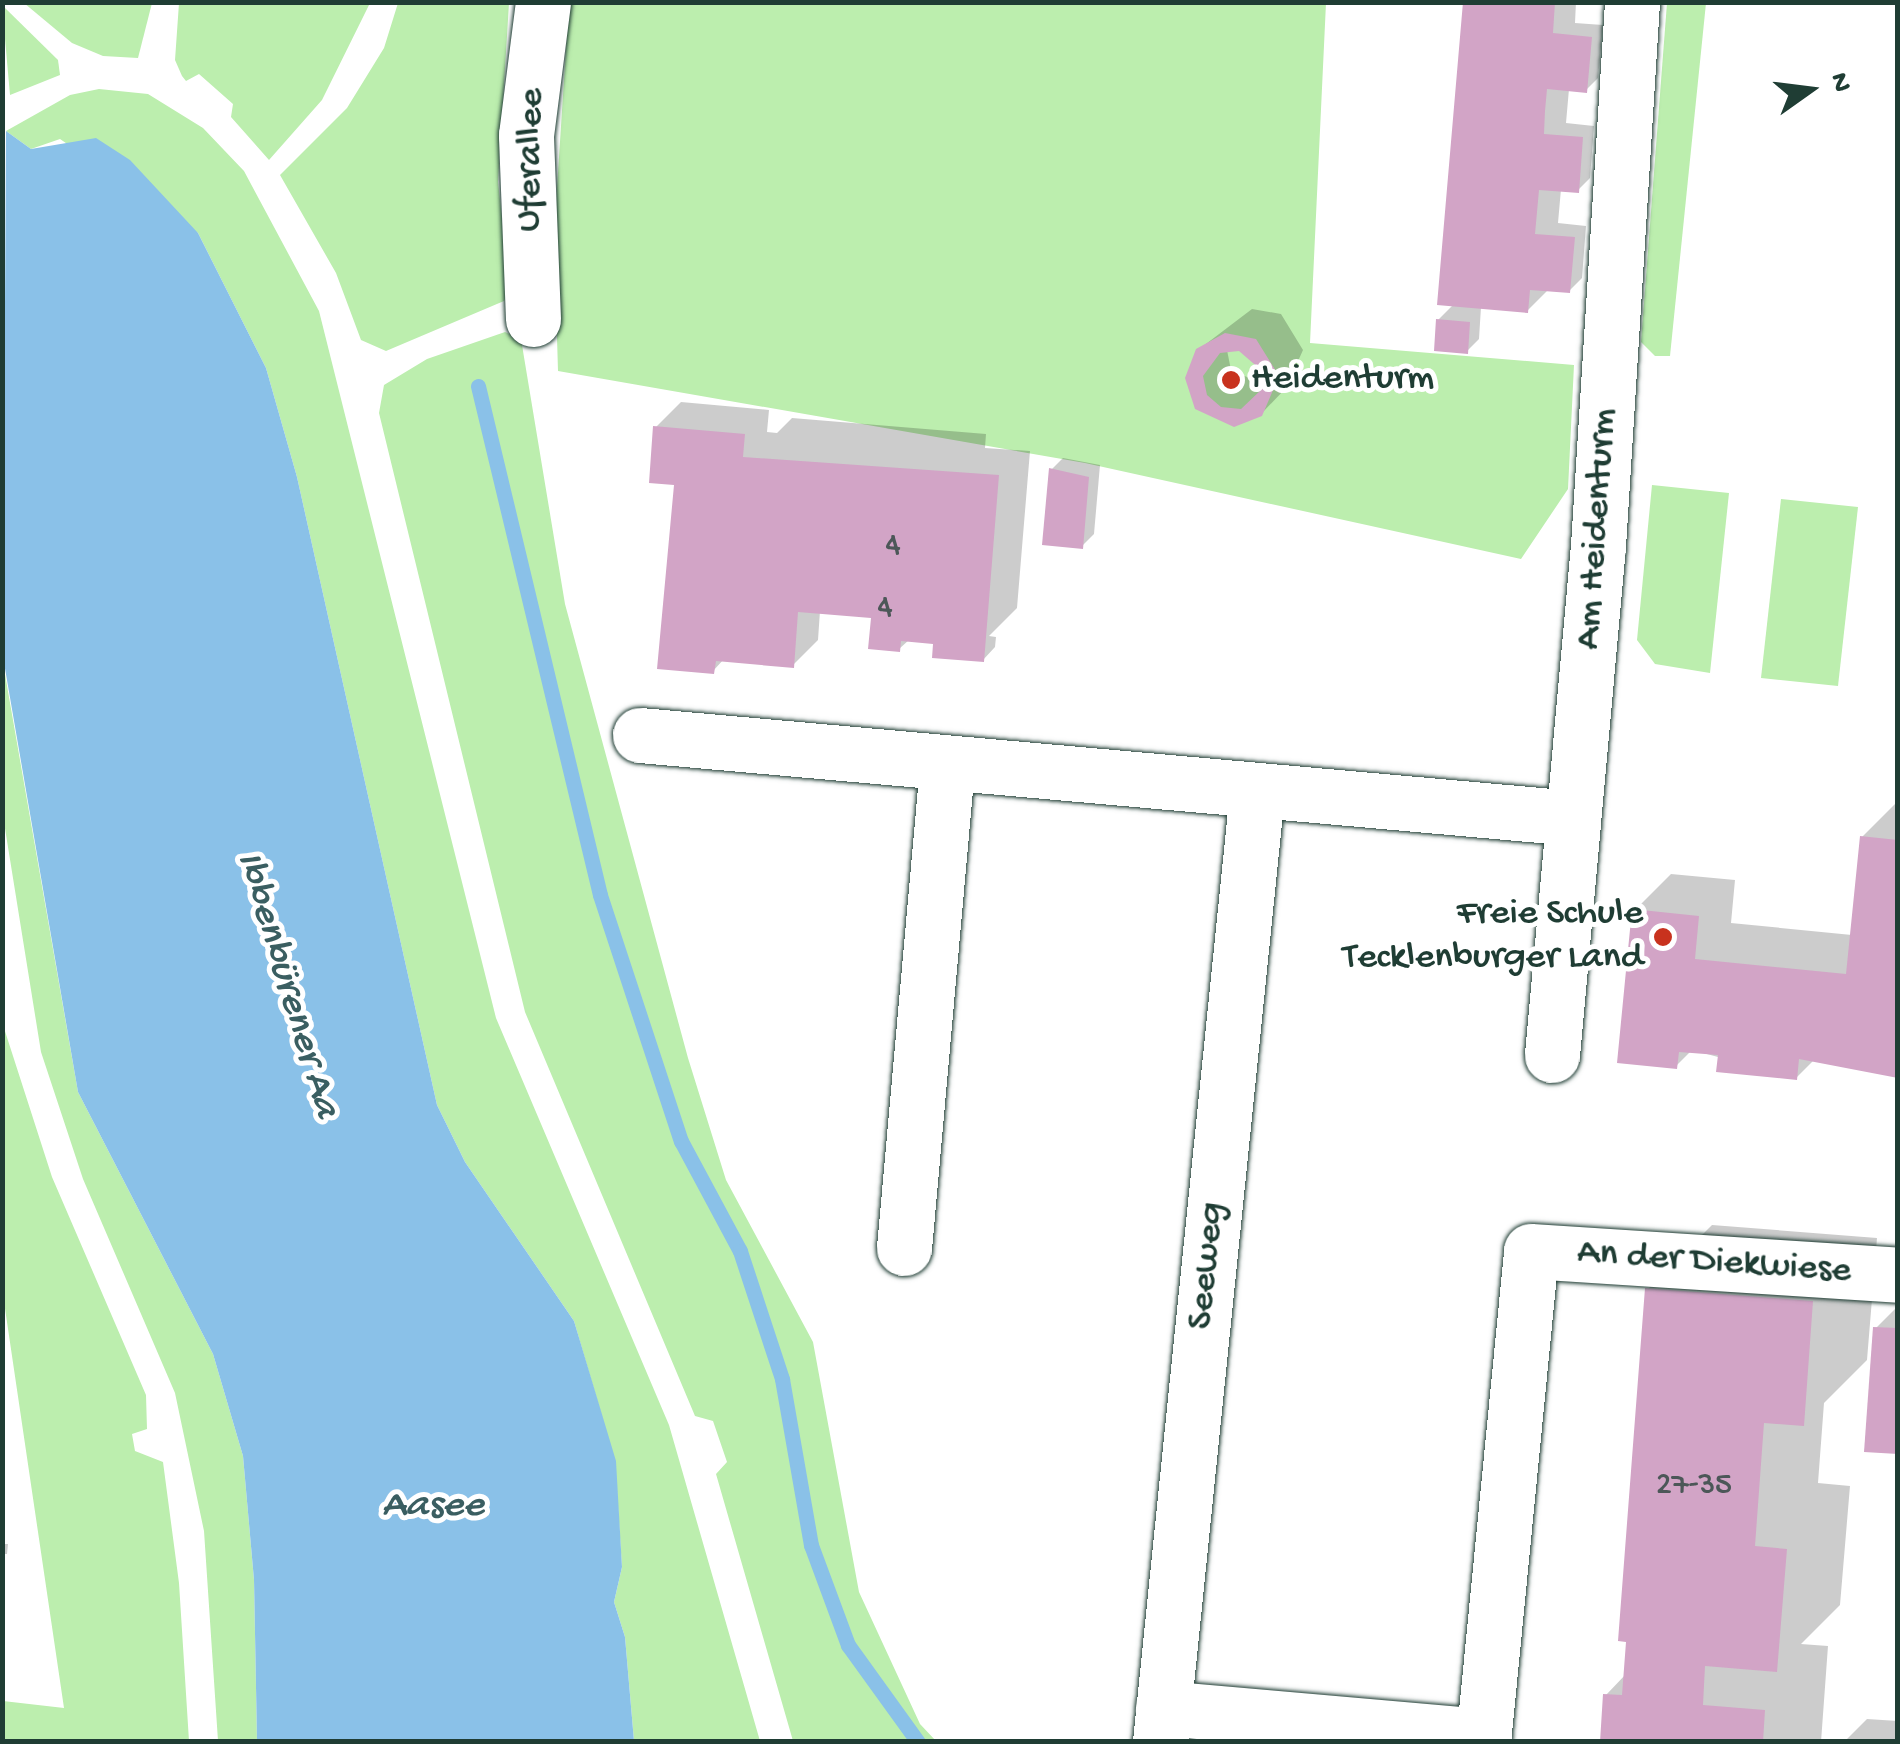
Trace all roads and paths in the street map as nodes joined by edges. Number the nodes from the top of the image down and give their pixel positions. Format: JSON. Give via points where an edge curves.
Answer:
{"nodes":[{"id":1,"x":543,"y":2,"type":"edge"},
{"id":2,"x":1632,"y":2,"type":"edge"},
{"id":3,"x":534,"y":319,"type":"dead end"},
{"id":4,"x":640,"y":736,"type":"dead end"},
{"id":5,"x":948,"y":763,"type":"junction"},
{"id":6,"x":1257,"y":792,"type":"junction"},
{"id":7,"x":1573,"y":818,"type":"junction"},
{"id":8,"x":1552,"y":1055,"type":"dead end"},
{"id":9,"x":904,"y":1248,"type":"dead end"},
{"id":10,"x":1898,"y":1275,"type":"edge"},
{"id":11,"x":1162,"y":1725,"type":"edge"},
{"id":12,"x":1483,"y":1739,"type":"edge"}],
"edges":[{"from":1,"to":3,"type":"street","name":"Uferallee","via":[[526,135]]},
{"from":2,"to":7,"type":"street","name":"Am Heidenturm"},
{"from":4,"to":5,"type":"street"},
{"from":5,"to":6,"type":"street"},
{"from":5,"to":9,"type":"street"},
{"from":6,"to":7,"type":"street"},
{"from":6,"to":11,"type":"street","name":"Seeweg"},
{"from":7,"to":8,"type":"street","name":"Am Heidenturm"},
{"from":10,"to":12,"type":"street","name":"An der Diekwiese","via":[[1531,1251]]},
{"from":11,"to":12,"type":"street"}]}
